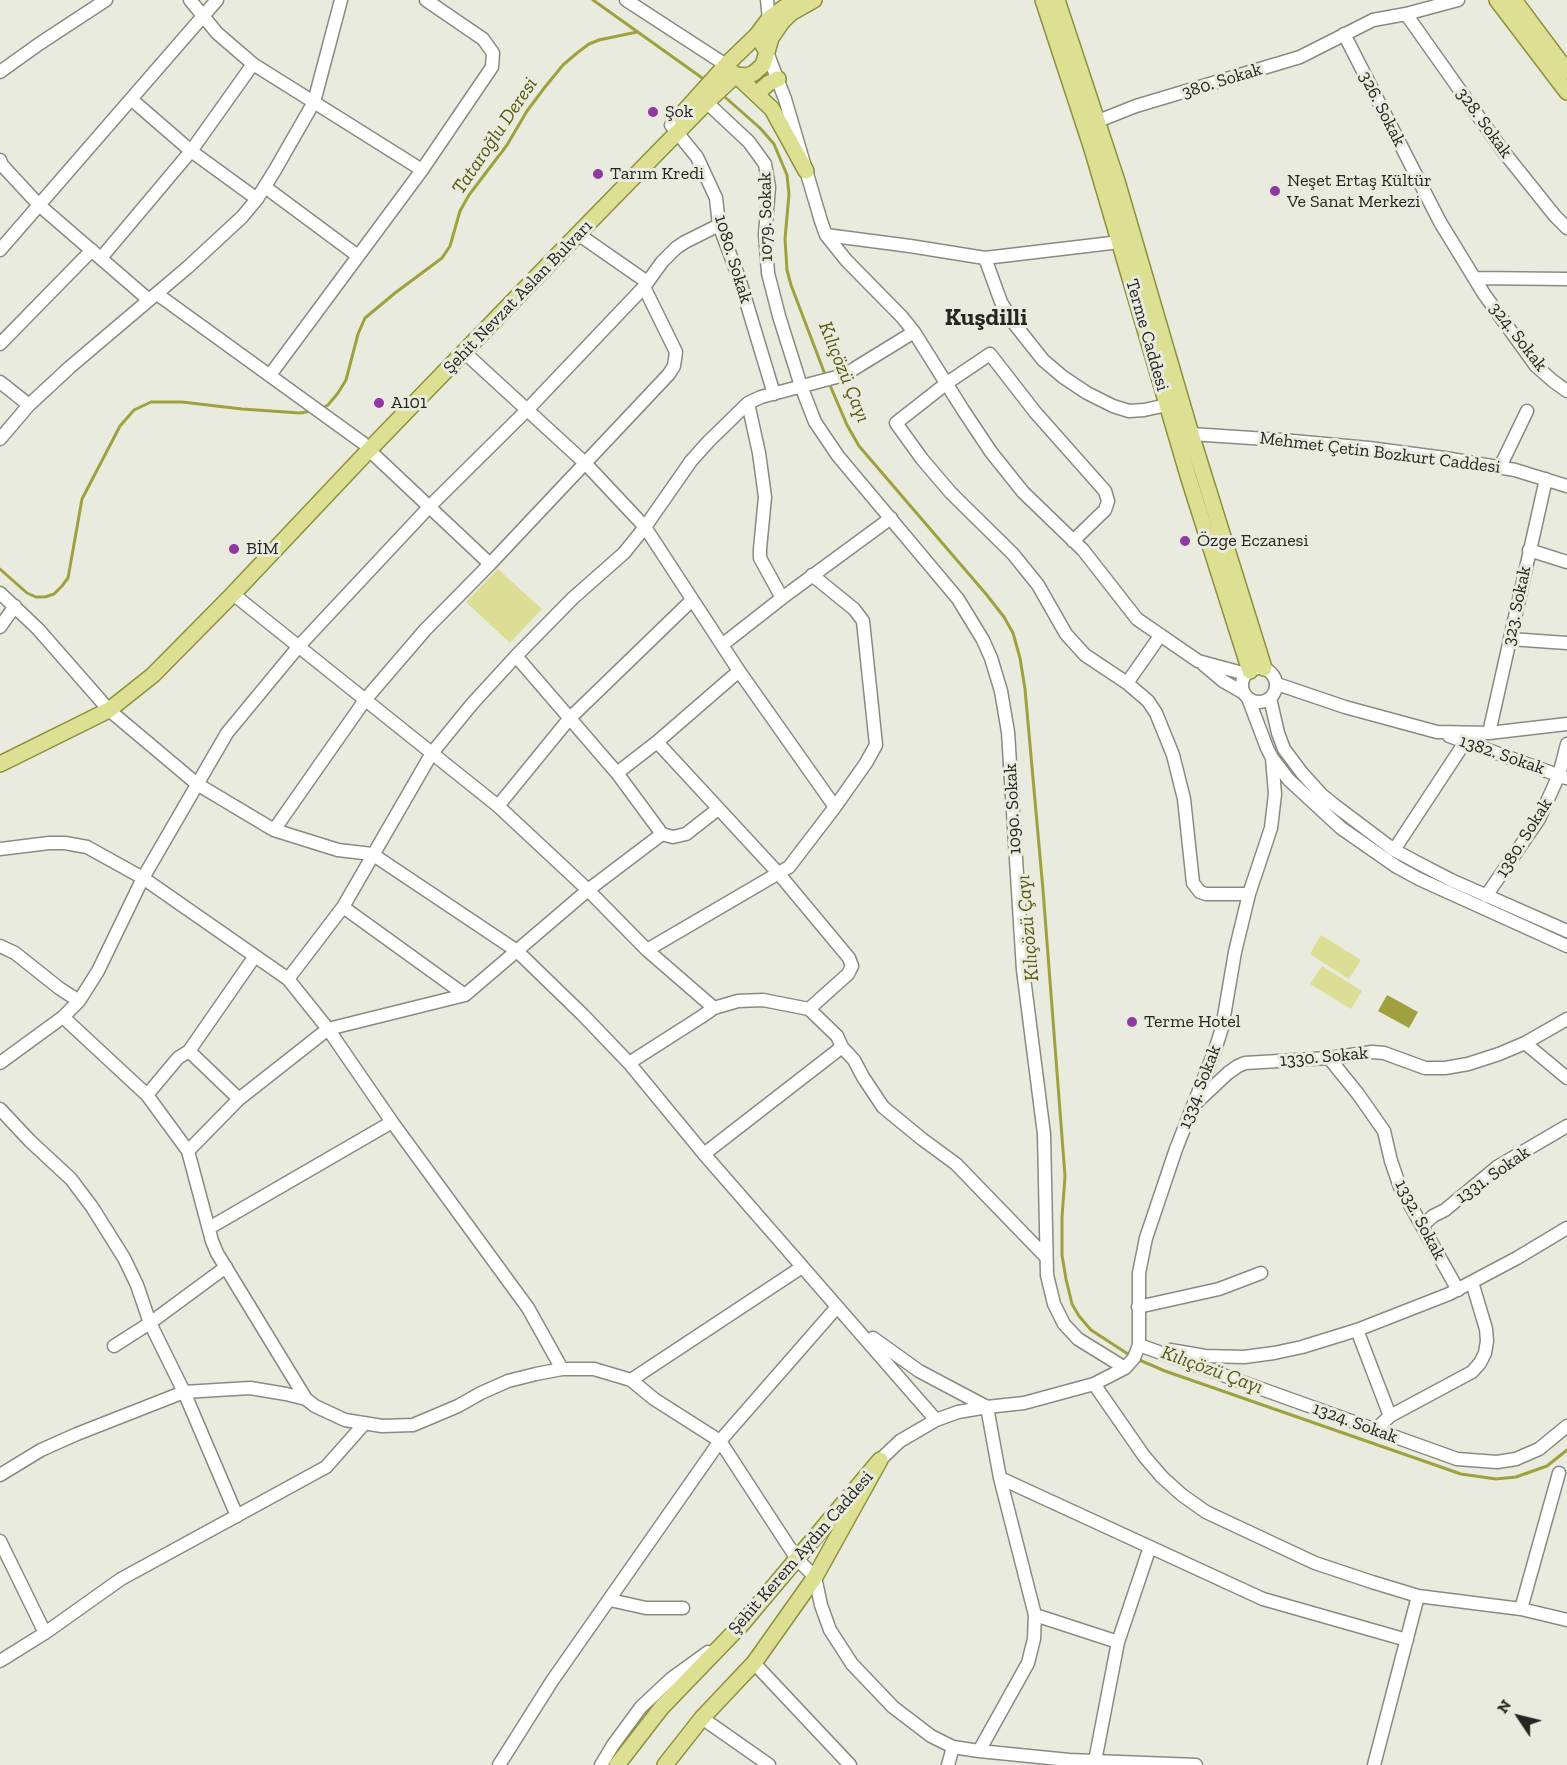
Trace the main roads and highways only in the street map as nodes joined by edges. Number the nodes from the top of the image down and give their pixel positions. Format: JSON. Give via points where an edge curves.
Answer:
{"nodes":[{"id":1,"x":796,"y":0,"type":"edge"},
{"id":2,"x":814,"y":0,"type":"edge"},
{"id":3,"x":1043,"y":0,"type":"edge"},
{"id":4,"x":1057,"y":0,"type":"edge"},
{"id":5,"x":1497,"y":0,"type":"edge"},
{"id":6,"x":1514,"y":0,"type":"edge"},
{"id":7,"x":757,"y":35,"type":"junction"},
{"id":8,"x":767,"y":52,"type":"junction"},
{"id":9,"x":1567,"y":71,"type":"edge"},
{"id":10,"x":727,"y":74,"type":"junction"},
{"id":11,"x":778,"y":79,"type":"road end"},
{"id":12,"x":1567,"y":92,"type":"edge"},
{"id":13,"x":758,"y":96,"type":"junction"},
{"id":14,"x":785,"y":99,"type":"road end"},
{"id":15,"x":772,"y":109,"type":"junction"},
{"id":16,"x":674,"y":129,"type":"junction"},
{"id":17,"x":806,"y":171,"type":"road end"},
{"id":18,"x":366,"y":446,"type":"junction"},
{"id":19,"x":106,"y":706,"type":"junction"},
{"id":20,"x":0,"y":754,"type":"edge"},
{"id":21,"x":0,"y":764,"type":"edge"},
{"id":22,"x":617,"y":1765,"type":"edge"},
{"id":23,"x":665,"y":1765,"type":"edge"}],
"edges":[{"from":1,"to":7,"type":"main road","via":[[769,19]]},
{"from":2,"to":8,"type":"main road","via":[[782,22]]},
{"from":3,"to":4,"type":"main road","name":"Terme Caddesi","via":[[1253,671],[1191,434],[1117,181]]},
{"from":5,"to":12,"type":"main road"},
{"from":6,"to":9,"type":"main road"},
{"from":7,"to":8,"type":"main road"},
{"from":7,"to":10,"type":"main road"},
{"from":8,"to":10,"type":"main road","via":[[763,65],[754,73]]},
{"from":10,"to":13,"type":"main road"},
{"from":10,"to":16,"type":"main road","name":"Şehit Nevzat Aslan Bulvarı"},
{"from":11,"to":13,"type":"main road","via":[[769,82]]},
{"from":13,"to":15,"type":"main road"},
{"from":14,"to":15,"type":"main road"},
{"from":15,"to":17,"type":"main road"},
{"from":16,"to":18,"type":"main road","name":"Şehit Nevzat Aslan Bulvarı"},
{"from":16,"to":18,"type":"main road","name":"Şehit Nevzat Aslan Bulvarı","via":[[464,352]]},
{"from":18,"to":19,"type":"main road","name":"Şehit Nevzat Aslan Bulvarı","via":[[200,617]]},
{"from":18,"to":19,"type":"main road","name":"Şehit Nevzat Aslan Bulvarı","via":[[233,594],[153,675]]},
{"from":19,"to":20,"type":"main road","name":"Şehit Nevzat Aslan Bulvarı"},
{"from":19,"to":21,"type":"main road","name":"Şehit Nevzat Aslan Bulvarı"},
{"from":22,"to":23,"type":"main road","name":"Şehit Kerem Aydın Caddesi","via":[[662,1707],[731,1635],[880,1460],[815,1577],[753,1663]]}]}
